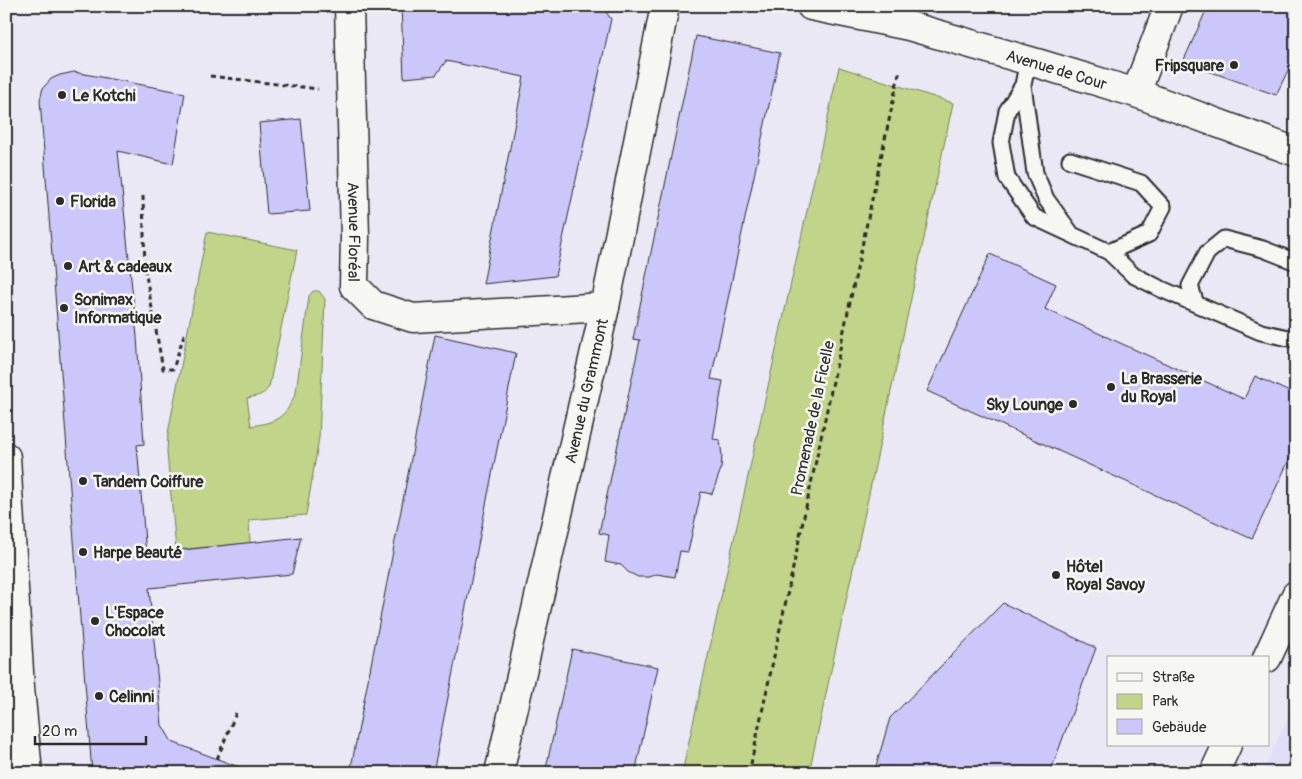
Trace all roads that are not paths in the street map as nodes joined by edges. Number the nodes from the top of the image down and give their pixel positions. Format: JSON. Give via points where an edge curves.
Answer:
{"nodes":[{"id":1,"x":349,"y":6,"type":"edge"},
{"id":2,"x":665,"y":6,"type":"edge"},
{"id":3,"x":811,"y":6,"type":"edge"},
{"id":4,"x":1169,"y":6,"type":"edge"},
{"id":5,"x":1025,"y":73,"type":"junction"},
{"id":6,"x":1136,"y":93,"type":"junction"},
{"id":7,"x":1296,"y":152,"type":"edge"},
{"id":8,"x":1070,"y":160,"type":"dead end"},
{"id":9,"x":1071,"y":234,"type":"junction"},
{"id":10,"x":1109,"y":252,"type":"junction"},
{"id":11,"x":1296,"y":262,"type":"edge"},
{"id":12,"x":1196,"y":304,"type":"junction"},
{"id":13,"x":605,"y":307,"type":"junction"},
{"id":14,"x":1296,"y":336,"type":"edge"},
{"id":15,"x":6,"y":457,"type":"edge"},
{"id":16,"x":1296,"y":595,"type":"edge"},
{"id":17,"x":1268,"y":656,"type":"edge"},
{"id":18,"x":1227,"y":746,"type":"edge"},
{"id":19,"x":20,"y":764,"type":"edge"},
{"id":20,"x":498,"y":773,"type":"edge"},
{"id":21,"x":1214,"y":773,"type":"edge"}],
"edges":[{"from":1,"to":13,"type":"street","name":"Avenue Floréal","via":[[354,286],[373,305],[413,318]]},
{"from":2,"to":13,"type":"street","name":"Avenue du Grammont"},
{"from":3,"to":5,"type":"street","name":"Avenue de Cour","via":[[909,26]]},
{"from":4,"to":6,"type":"street"},
{"from":5,"to":6,"type":"street","name":"Avenue de Cour"},
{"from":5,"to":9,"type":"lane","via":[[1035,173],[1046,199]]},
{"from":5,"to":9,"type":"lane","via":[[1007,111],[1001,143],[1007,178],[1034,217]]},
{"from":6,"to":7,"type":"street","name":"Avenue de Cour"},
{"from":8,"to":10,"type":"lane","via":[[1141,183],[1163,207],[1149,234]]},
{"from":9,"to":10,"type":"lane"},
{"from":10,"to":12,"type":"lane","via":[[1133,274]]},
{"from":11,"to":12,"type":"lane","via":[[1224,239],[1207,253],[1190,286]]},
{"from":12,"to":14,"type":"lane","via":[[1261,332],[1293,339]]},
{"from":13,"to":20,"type":"street","name":"Avenue du Grammont"},
{"from":15,"to":19,"type":"street"},
{"from":16,"to":17,"type":"street"},
{"from":18,"to":21,"type":"street"}]}
